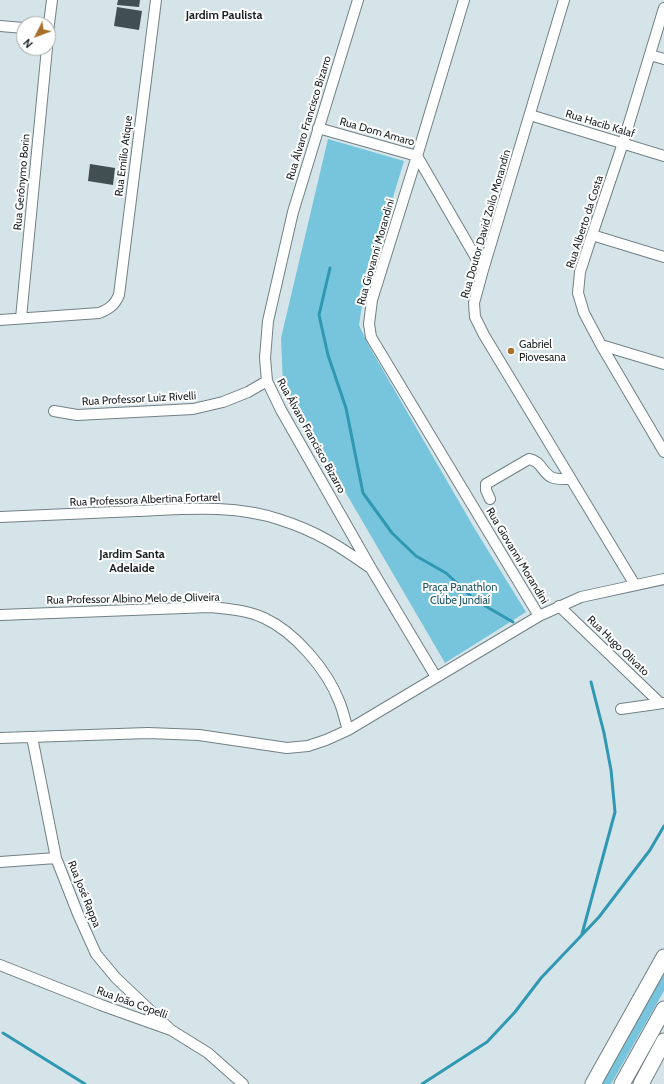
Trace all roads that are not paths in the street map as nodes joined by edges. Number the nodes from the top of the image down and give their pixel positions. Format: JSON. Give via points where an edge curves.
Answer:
{"nodes":[{"id":1,"x":52,"y":0,"type":"edge"},
{"id":2,"x":156,"y":0,"type":"edge"},
{"id":3,"x":358,"y":0,"type":"edge"},
{"id":4,"x":464,"y":0,"type":"edge"},
{"id":5,"x":564,"y":0,"type":"edge"},
{"id":6,"x":664,"y":8,"type":"edge"},
{"id":7,"x":50,"y":16,"type":"edge"},
{"id":8,"x":0,"y":26,"type":"edge"},
{"id":9,"x":16,"y":27,"type":"edge"},
{"id":10,"x":650,"y":55,"type":"junction"},
{"id":11,"x":45,"y":56,"type":"edge"},
{"id":12,"x":664,"y":59,"type":"edge"},
{"id":13,"x":530,"y":115,"type":"junction"},
{"id":14,"x":318,"y":128,"type":"junction"},
{"id":15,"x":623,"y":143,"type":"junction"},
{"id":16,"x":417,"y":156,"type":"junction"},
{"id":17,"x":664,"y":156,"type":"edge"},
{"id":18,"x":592,"y":235,"type":"junction"},
{"id":19,"x":664,"y":257,"type":"edge"},
{"id":20,"x":483,"y":270,"type":"junction"},
{"id":21,"x":21,"y":318,"type":"junction"},
{"id":22,"x":0,"y":320,"type":"edge"},
{"id":23,"x":601,"y":345,"type":"junction"},
{"id":24,"x":664,"y":364,"type":"edge"},
{"id":25,"x":267,"y":381,"type":"junction"},
{"id":26,"x":54,"y":411,"type":"dead end"},
{"id":27,"x":664,"y":452,"type":"edge"},
{"id":28,"x":571,"y":479,"type":"junction"},
{"id":29,"x":490,"y":499,"type":"dead end"},
{"id":30,"x":0,"y":517,"type":"edge"},
{"id":31,"x":372,"y":570,"type":"junction"},
{"id":32,"x":664,"y":580,"type":"edge"},
{"id":33,"x":635,"y":585,"type":"junction"},
{"id":34,"x":559,"y":606,"type":"junction"},
{"id":35,"x":0,"y":615,"type":"edge"},
{"id":36,"x":539,"y":616,"type":"junction"},
{"id":37,"x":436,"y":677,"type":"junction"},
{"id":38,"x":662,"y":703,"type":"edge"},
{"id":39,"x":621,"y":709,"type":"dead end"},
{"id":40,"x":348,"y":730,"type":"junction"},
{"id":41,"x":32,"y":737,"type":"junction"},
{"id":42,"x":0,"y":738,"type":"edge"},
{"id":43,"x":56,"y":858,"type":"junction"},
{"id":44,"x":0,"y":862,"type":"edge"},
{"id":45,"x":664,"y":957,"type":"edge"},
{"id":46,"x":0,"y":965,"type":"edge"},
{"id":47,"x":664,"y":1009,"type":"edge"},
{"id":48,"x":171,"y":1030,"type":"junction"},
{"id":49,"x":662,"y":1046,"type":"edge"},
{"id":50,"x":243,"y":1084,"type":"edge"},
{"id":51,"x":593,"y":1084,"type":"edge"},
{"id":52,"x":622,"y":1084,"type":"edge"},
{"id":53,"x":641,"y":1084,"type":"edge"}],
"edges":[{"from":1,"to":7,"type":"street"},
{"from":2,"to":21,"type":"street","name":"Rua Emílio Atique","via":[[119,295],[115,303],[99,313]]},
{"from":3,"to":14,"type":"street","name":"Rua Álvaro Francisco Bizarro"},
{"from":4,"to":16,"type":"street","name":"Rua Giovanni Morandini"},
{"from":5,"to":13,"type":"street","name":"Rua Doutor David Zoilo Morandin"},
{"from":6,"to":10,"type":"street","name":"Rua Alberto da Costa"},
{"from":8,"to":9,"type":"street"},
{"from":10,"to":12,"type":"street"},
{"from":10,"to":15,"type":"street","name":"Rua Alberto da Costa"},
{"from":11,"to":21,"type":"street","name":"Rua Gerônymo Borin"},
{"from":13,"to":15,"type":"street","name":"Rua Hacib Kalaf"},
{"from":13,"to":20,"type":"street","name":"Rua Doutor David Zoilo Morandin"},
{"from":14,"to":16,"type":"street","name":"Rua Dom Amaro"},
{"from":14,"to":25,"type":"street","name":"Rua Álvaro Francisco Bizarro","via":[[293,212],[268,321],[265,358]]},
{"from":15,"to":17,"type":"street","name":"Rua Hacib Kalaf"},
{"from":15,"to":18,"type":"street","name":"Rua Alberto da Costa"},
{"from":16,"to":20,"type":"street","name":"Rua Dom Amaro"},
{"from":16,"to":36,"type":"street","name":"Rua Giovanni Morandini","via":[[372,300],[369,324],[371,337]]},
{"from":18,"to":19,"type":"street"},
{"from":18,"to":23,"type":"street","name":"Rua Alberto da Costa","via":[[580,272],[578,293],[584,313]]},
{"from":20,"to":28,"type":"street","name":"Rua Doutor David Zoilo Morandin","via":[[474,303],[475,317]]},
{"from":21,"to":22,"type":"street"},
{"from":23,"to":24,"type":"street"},
{"from":23,"to":27,"type":"street","name":"Rua Alberto da Costa"},
{"from":25,"to":26,"type":"street","name":"Rua Professor Luiz Rivelli","via":[[223,402],[193,410],[77,415]]},
{"from":25,"to":31,"type":"street","name":"Rua Álvaro Francisco Bizarro"},
{"from":28,"to":29,"type":"street","via":[[551,476],[538,462],[529,459],[486,484]]},
{"from":28,"to":33,"type":"street","name":"Rua Doutor David Zoilo Morandin"},
{"from":30,"to":31,"type":"street","name":"Rua Professora Albertina Fortarel","via":[[202,508],[235,510],[280,519],[318,534]]},
{"from":31,"to":37,"type":"street","name":"Rua Álvaro Francisco Bizarro"},
{"from":32,"to":33,"type":"street"},
{"from":33,"to":34,"type":"street","via":[[581,597]]},
{"from":34,"to":36,"type":"street"},
{"from":34,"to":38,"type":"street","name":"Rua Hugo Olivato"},
{"from":35,"to":40,"type":"street","name":"Rua Professor Albino Melo de Oliveira","via":[[210,608],[239,610],[264,618],[287,632],[308,652],[325,675],[338,700]]},
{"from":36,"to":37,"type":"street"},
{"from":37,"to":40,"type":"street"},
{"from":38,"to":39,"type":"street"},
{"from":40,"to":41,"type":"street","via":[[308,746],[287,748],[199,735],[148,733]]},
{"from":41,"to":42,"type":"street"},
{"from":41,"to":43,"type":"street","name":"Rua José Rappa"},
{"from":43,"to":44,"type":"street"},
{"from":43,"to":48,"type":"street","name":"Rua José Rappa","via":[[96,954],[116,978]]},
{"from":45,"to":51,"type":"highway"},
{"from":46,"to":48,"type":"street","name":"Rua João Copelli"},
{"from":47,"to":52,"type":"highway"},
{"from":48,"to":50,"type":"street","name":"Rua João Copelli","via":[[208,1052]]},
{"from":49,"to":53,"type":"highway"}]}
